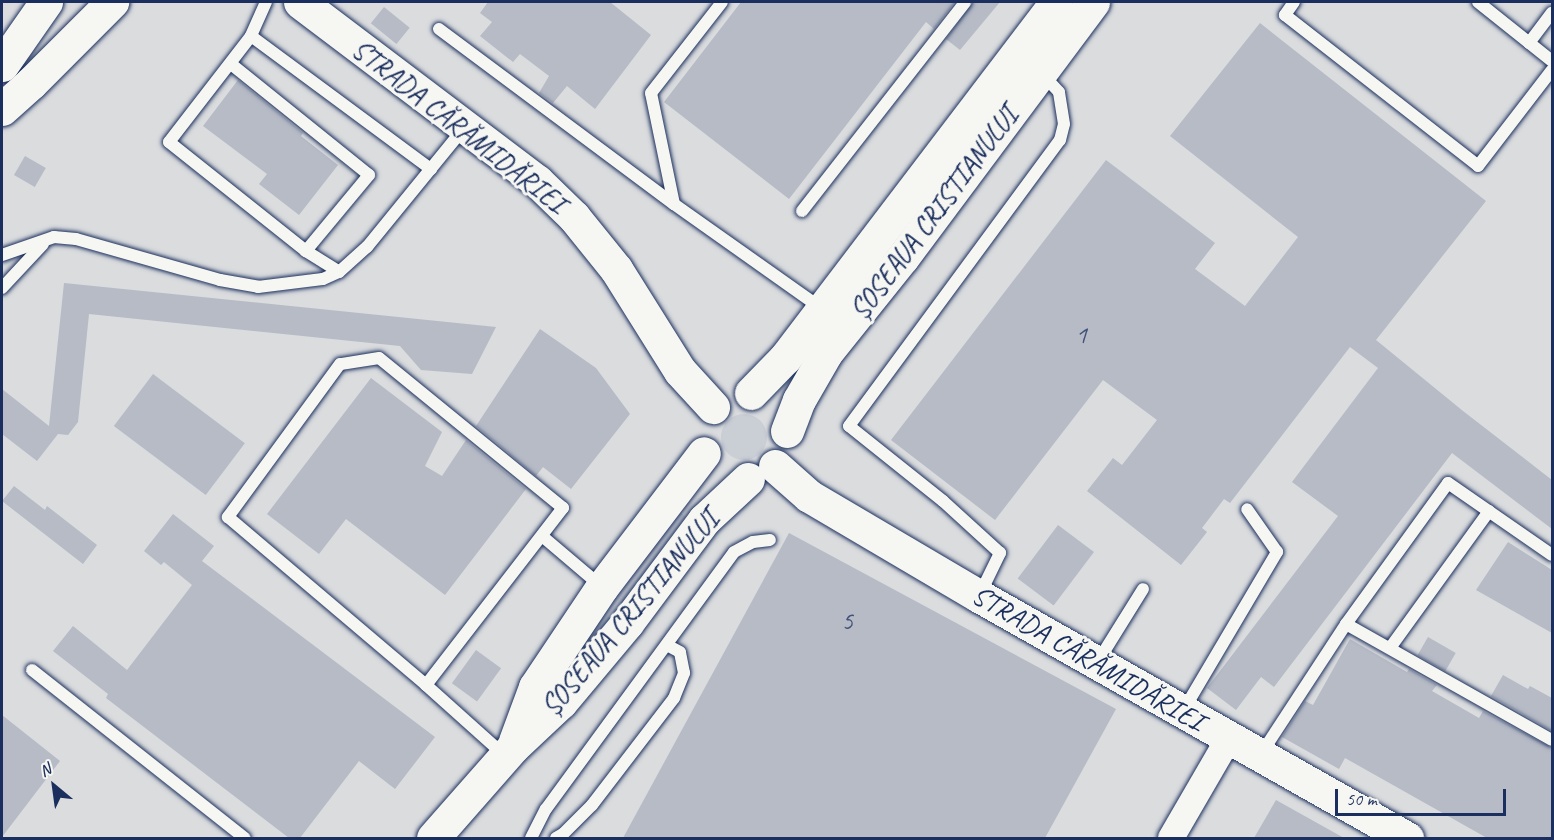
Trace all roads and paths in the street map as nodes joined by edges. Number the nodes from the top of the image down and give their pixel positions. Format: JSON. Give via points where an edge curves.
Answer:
{"nodes":[{"id":1,"x":46,"y":2,"type":"edge"},
{"id":2,"x":112,"y":2,"type":"edge"},
{"id":3,"x":266,"y":2,"type":"edge"},
{"id":4,"x":300,"y":2,"type":"edge"},
{"id":5,"x":722,"y":2,"type":"edge"},
{"id":6,"x":965,"y":2,"type":"edge"},
{"id":7,"x":1056,"y":2,"type":"edge"},
{"id":8,"x":1094,"y":2,"type":"edge"},
{"id":9,"x":1294,"y":2,"type":"edge"},
{"id":10,"x":1478,"y":2,"type":"edge"},
{"id":11,"x":1552,"y":13,"type":"edge"},
{"id":12,"x":439,"y":29,"type":"dead end"},
{"id":13,"x":251,"y":36,"type":"junction"},
{"id":14,"x":1530,"y":43,"type":"junction"},
{"id":15,"x":1552,"y":61,"type":"edge"},
{"id":16,"x":2,"y":64,"type":"edge"},
{"id":17,"x":231,"y":64,"type":"junction"},
{"id":18,"x":1552,"y":70,"type":"edge"},
{"id":19,"x":1041,"y":73,"type":"junction"},
{"id":20,"x":2,"y":109,"type":"edge"},
{"id":21,"x":465,"y":127,"type":"junction"},
{"id":22,"x":431,"y":169,"type":"junction"},
{"id":23,"x":674,"y":204,"type":"junction"},
{"id":24,"x":802,"y":211,"type":"dead end"},
{"id":25,"x":54,"y":237,"type":"junction"},
{"id":26,"x":306,"y":251,"type":"junction"},
{"id":27,"x":2,"y":255,"type":"edge"},
{"id":28,"x":339,"y":272,"type":"junction"},
{"id":29,"x":2,"y":288,"type":"edge"},
{"id":30,"x":822,"y":308,"type":"junction"},
{"id":31,"x":751,"y":393,"type":"junction"},
{"id":32,"x":712,"y":407,"type":"junction"},
{"id":33,"x":787,"y":432,"type":"junction"},
{"id":34,"x":704,"y":453,"type":"junction"},
{"id":35,"x":761,"y":473,"type":"junction"},
{"id":36,"x":1246,"y":509,"type":"dead end"},
{"id":37,"x":1489,"y":512,"type":"junction"},
{"id":38,"x":542,"y":536,"type":"junction"},
{"id":39,"x":770,"y":540,"type":"dead end"},
{"id":40,"x":1552,"y":555,"type":"edge"},
{"id":41,"x":602,"y":587,"type":"junction"},
{"id":42,"x":1143,"y":589,"type":"dead end"},
{"id":43,"x":979,"y":596,"type":"junction"},
{"id":44,"x":1347,"y":624,"type":"junction"},
{"id":45,"x":666,"y":645,"type":"junction"},
{"id":46,"x":1390,"y":648,"type":"junction"},
{"id":47,"x":1096,"y":664,"type":"junction"},
{"id":48,"x":32,"y":670,"type":"dead end"},
{"id":49,"x":426,"y":685,"type":"junction"},
{"id":50,"x":1183,"y":712,"type":"junction"},
{"id":51,"x":1229,"y":738,"type":"junction"},
{"id":52,"x":1552,"y":740,"type":"edge"},
{"id":53,"x":509,"y":752,"type":"junction"},
{"id":54,"x":1260,"y":755,"type":"junction"},
{"id":55,"x":245,"y":838,"type":"edge"},
{"id":56,"x":433,"y":838,"type":"edge"},
{"id":57,"x":531,"y":838,"type":"edge"},
{"id":58,"x":556,"y":838,"type":"edge"},
{"id":59,"x":1171,"y":838,"type":"edge"},
{"id":60,"x":1407,"y":838,"type":"edge"}],
"edges":[{"from":1,"to":16,"type":"street"},
{"from":2,"to":20,"type":"street"},
{"from":3,"to":13,"type":"lane"},
{"from":4,"to":21,"type":"street","name":"STRADA CĂRĂMIDĂRIEI"},
{"from":5,"to":23,"type":"lane","via":[[651,93]]},
{"from":6,"to":24,"type":"lane"},
{"from":7,"to":30,"type":"street","name":"ȘOSEAUA CRISTIANULUI"},
{"from":8,"to":19,"type":"street","name":"ȘOSEAUA CRISTIANULUI"},
{"from":9,"to":18,"type":"lane","via":[[1285,15],[1479,166]]},
{"from":10,"to":14,"type":"lane"},
{"from":11,"to":14,"type":"lane"},
{"from":12,"to":23,"type":"lane"},
{"from":13,"to":17,"type":"lane"},
{"from":13,"to":22,"type":"lane"},
{"from":14,"to":15,"type":"lane"},
{"from":17,"to":26,"type":"lane","via":[[169,142]]},
{"from":17,"to":26,"type":"lane","via":[[369,175]]},
{"from":19,"to":33,"type":"street","name":"ȘOSEAUA CRISTIANULUI","via":[[826,353],[799,400]]},
{"from":19,"to":43,"type":"lane","via":[[1059,92],[1064,124],[1060,140],[849,426],[943,501],[1000,553]]},
{"from":21,"to":22,"type":"lane"},
{"from":21,"to":32,"type":"street","name":"STRADA CĂRĂMIDĂRIEI","via":[[537,181],[574,217],[616,269],[680,371]]},
{"from":22,"to":28,"type":"lane","via":[[367,248]]},
{"from":23,"to":30,"type":"lane"},
{"from":25,"to":27,"type":"lane"},
{"from":25,"to":28,"type":"lane","via":[[76,239],[258,287],[323,279]]},
{"from":25,"to":29,"type":"lane","via":[[38,248]]},
{"from":26,"to":28,"type":"lane"},
{"from":30,"to":31,"type":"street","name":"ȘOSEAUA CRISTIANULUI","via":[[768,378]]},
{"from":31,"to":32,"type":"street","via":[[734,394]]},
{"from":31,"to":33,"type":"street","via":[[772,403]]},
{"from":32,"to":34,"type":"street","via":[[702,426]]},
{"from":33,"to":35,"type":"street","via":[[786,447]]},
{"from":34,"to":35,"type":"street","via":[[722,473]]},
{"from":34,"to":41,"type":"street","name":"ȘOSEAUA CRISTIANULUI"},
{"from":35,"to":43,"type":"street","name":"STRADA CĂRĂMIDĂRIEI","via":[[809,496]]},
{"from":35,"to":53,"type":"street","name":"ȘOSEAUA CRISTIANULUI","via":[[704,520],[627,623],[561,702]]},
{"from":36,"to":50,"type":"lane","via":[[1277,552]]},
{"from":37,"to":40,"type":"lane"},
{"from":37,"to":44,"type":"lane","via":[[1448,483]]},
{"from":37,"to":46,"type":"lane"},
{"from":38,"to":41,"type":"lane"},
{"from":38,"to":49,"type":"lane"},
{"from":38,"to":49,"type":"lane","via":[[563,508],[380,358],[340,364],[228,517]]},
{"from":39,"to":45,"type":"lane","via":[[753,542],[734,552]]},
{"from":41,"to":53,"type":"street","name":"ȘOSEAUA CRISTIANULUI","via":[[535,687]]},
{"from":42,"to":47,"type":"lane"},
{"from":43,"to":47,"type":"street","name":"STRADA CĂRĂMIDĂRIEI"},
{"from":44,"to":46,"type":"lane"},
{"from":44,"to":54,"type":"lane"},
{"from":45,"to":57,"type":"lane","via":[[546,809]]},
{"from":45,"to":58,"type":"lane","via":[[680,652],[684,673],[674,698],[592,805]]},
{"from":46,"to":52,"type":"lane"},
{"from":47,"to":50,"type":"street","name":"STRADA CĂRĂMIDĂRIEI"},
{"from":48,"to":55,"type":"lane"},
{"from":49,"to":53,"type":"lane"},
{"from":50,"to":51,"type":"street","name":"STRADA CĂRĂMIDĂRIEI"},
{"from":51,"to":54,"type":"street","name":"STRADA CĂRĂMIDĂRIEI"},
{"from":51,"to":59,"type":"street"},
{"from":53,"to":56,"type":"street","name":"ȘOSEAUA CRISTIANULUI"},
{"from":54,"to":60,"type":"street","name":"STRADA CĂRĂMIDĂRIEI"}]}
